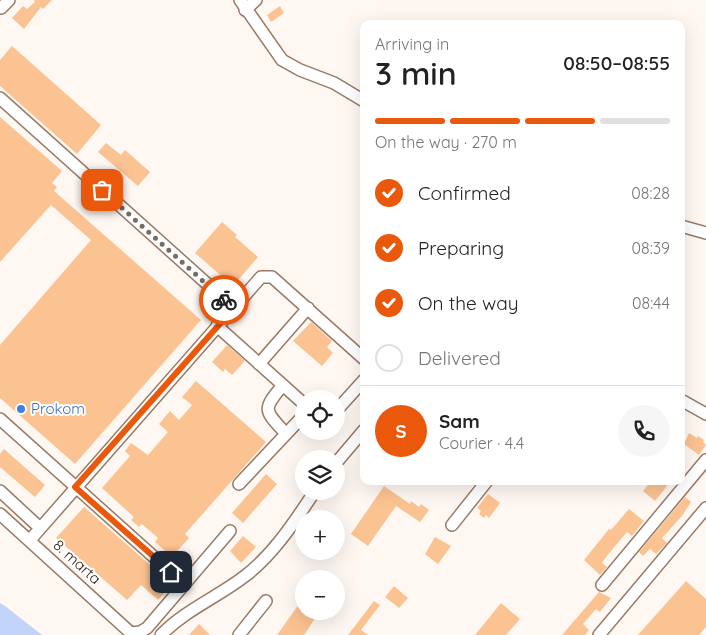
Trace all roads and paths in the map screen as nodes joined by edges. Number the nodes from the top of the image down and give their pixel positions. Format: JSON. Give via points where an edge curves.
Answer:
{"nodes":[{"id":1,"x":256,"y":0,"type":"edge"},
{"id":2,"x":243,"y":5,"type":"edge"},
{"id":3,"x":0,"y":98,"type":"edge"},
{"id":4,"x":360,"y":99,"type":"edge"},
{"id":5,"x":685,"y":227,"type":"edge"},
{"id":6,"x":706,"y":233,"type":"edge"},
{"id":7,"x":234,"y":308,"type":"junction"},
{"id":8,"x":308,"y":308,"type":"junction"},
{"id":9,"x":218,"y":326,"type":"junction"},
{"id":10,"x":360,"y":355,"type":"edge"},
{"id":11,"x":259,"y":364,"type":"junction"},
{"id":12,"x":360,"y":384,"type":"edge"},
{"id":13,"x":283,"y":385,"type":"junction"},
{"id":14,"x":295,"y":396,"type":"edge"},
{"id":15,"x":706,"y":400,"type":"edge"},
{"id":16,"x":345,"y":401,"type":"edge"},
{"id":17,"x":685,"y":402,"type":"edge"},
{"id":18,"x":702,"y":412,"type":"edge"},
{"id":19,"x":0,"y":419,"type":"edge"},
{"id":20,"x":295,"y":424,"type":"edge"},
{"id":21,"x":286,"y":434,"type":"junction"},
{"id":22,"x":360,"y":435,"type":"edge"},
{"id":23,"x":345,"y":452,"type":"edge"},
{"id":24,"x":706,"y":460,"type":"edge"},
{"id":25,"x":239,"y":484,"type":"dead end"},
{"id":26,"x":484,"y":485,"type":"edge"},
{"id":27,"x":75,"y":487,"type":"junction"},
{"id":28,"x":0,"y":491,"type":"edge"},
{"id":29,"x":308,"y":500,"type":"edge"},
{"id":30,"x":706,"y":508,"type":"edge"},
{"id":31,"x":0,"y":514,"type":"edge"},
{"id":32,"x":452,"y":525,"type":"dead end"},
{"id":33,"x":40,"y":528,"type":"junction"},
{"id":34,"x":230,"y":531,"type":"dead end"},
{"id":35,"x":30,"y":540,"type":"junction"},
{"id":36,"x":184,"y":584,"type":"junction"},
{"id":37,"x":602,"y":585,"type":"dead end"},
{"id":38,"x":266,"y":600,"type":"dead end"},
{"id":39,"x":132,"y":634,"type":"edge"},
{"id":40,"x":161,"y":635,"type":"edge"},
{"id":41,"x":238,"y":635,"type":"edge"},
{"id":42,"x":599,"y":635,"type":"edge"}],
"edges":[{"from":1,"to":2,"type":"street"},
{"from":2,"to":4,"type":"street","via":[[282,60]]},
{"from":3,"to":7,"type":"street"},
{"from":5,"to":6,"type":"street"},
{"from":7,"to":8,"type":"street","via":[[261,277],[266,276],[272,277]]},
{"from":7,"to":9,"type":"street"},
{"from":8,"to":10,"type":"street"},
{"from":8,"to":11,"type":"street"},
{"from":9,"to":11,"type":"street"},
{"from":9,"to":27,"type":"street"},
{"from":11,"to":13,"type":"street"},
{"from":12,"to":16,"type":"street"},
{"from":13,"to":14,"type":"street"},
{"from":13,"to":21,"type":"street","via":[[267,407]]},
{"from":15,"to":18,"type":"street"},
{"from":17,"to":18,"type":"street"},
{"from":19,"to":27,"type":"street"},
{"from":20,"to":21,"type":"street"},
{"from":21,"to":25,"type":"street"},
{"from":22,"to":23,"type":"street"},
{"from":24,"to":37,"type":"street"},
{"from":26,"to":32,"type":"street"},
{"from":27,"to":33,"type":"street"},
{"from":27,"to":36,"type":"street"},
{"from":28,"to":33,"type":"street"},
{"from":29,"to":40,"type":"street","via":[[254,569],[191,610]]},
{"from":30,"to":42,"type":"street"},
{"from":31,"to":35,"type":"street","name":"8. marta"},
{"from":33,"to":35,"type":"street"},
{"from":34,"to":36,"type":"street"},
{"from":35,"to":39,"type":"street","name":"8. marta"},
{"from":36,"to":39,"type":"street","via":[[147,628]]},
{"from":38,"to":41,"type":"street"}]}
